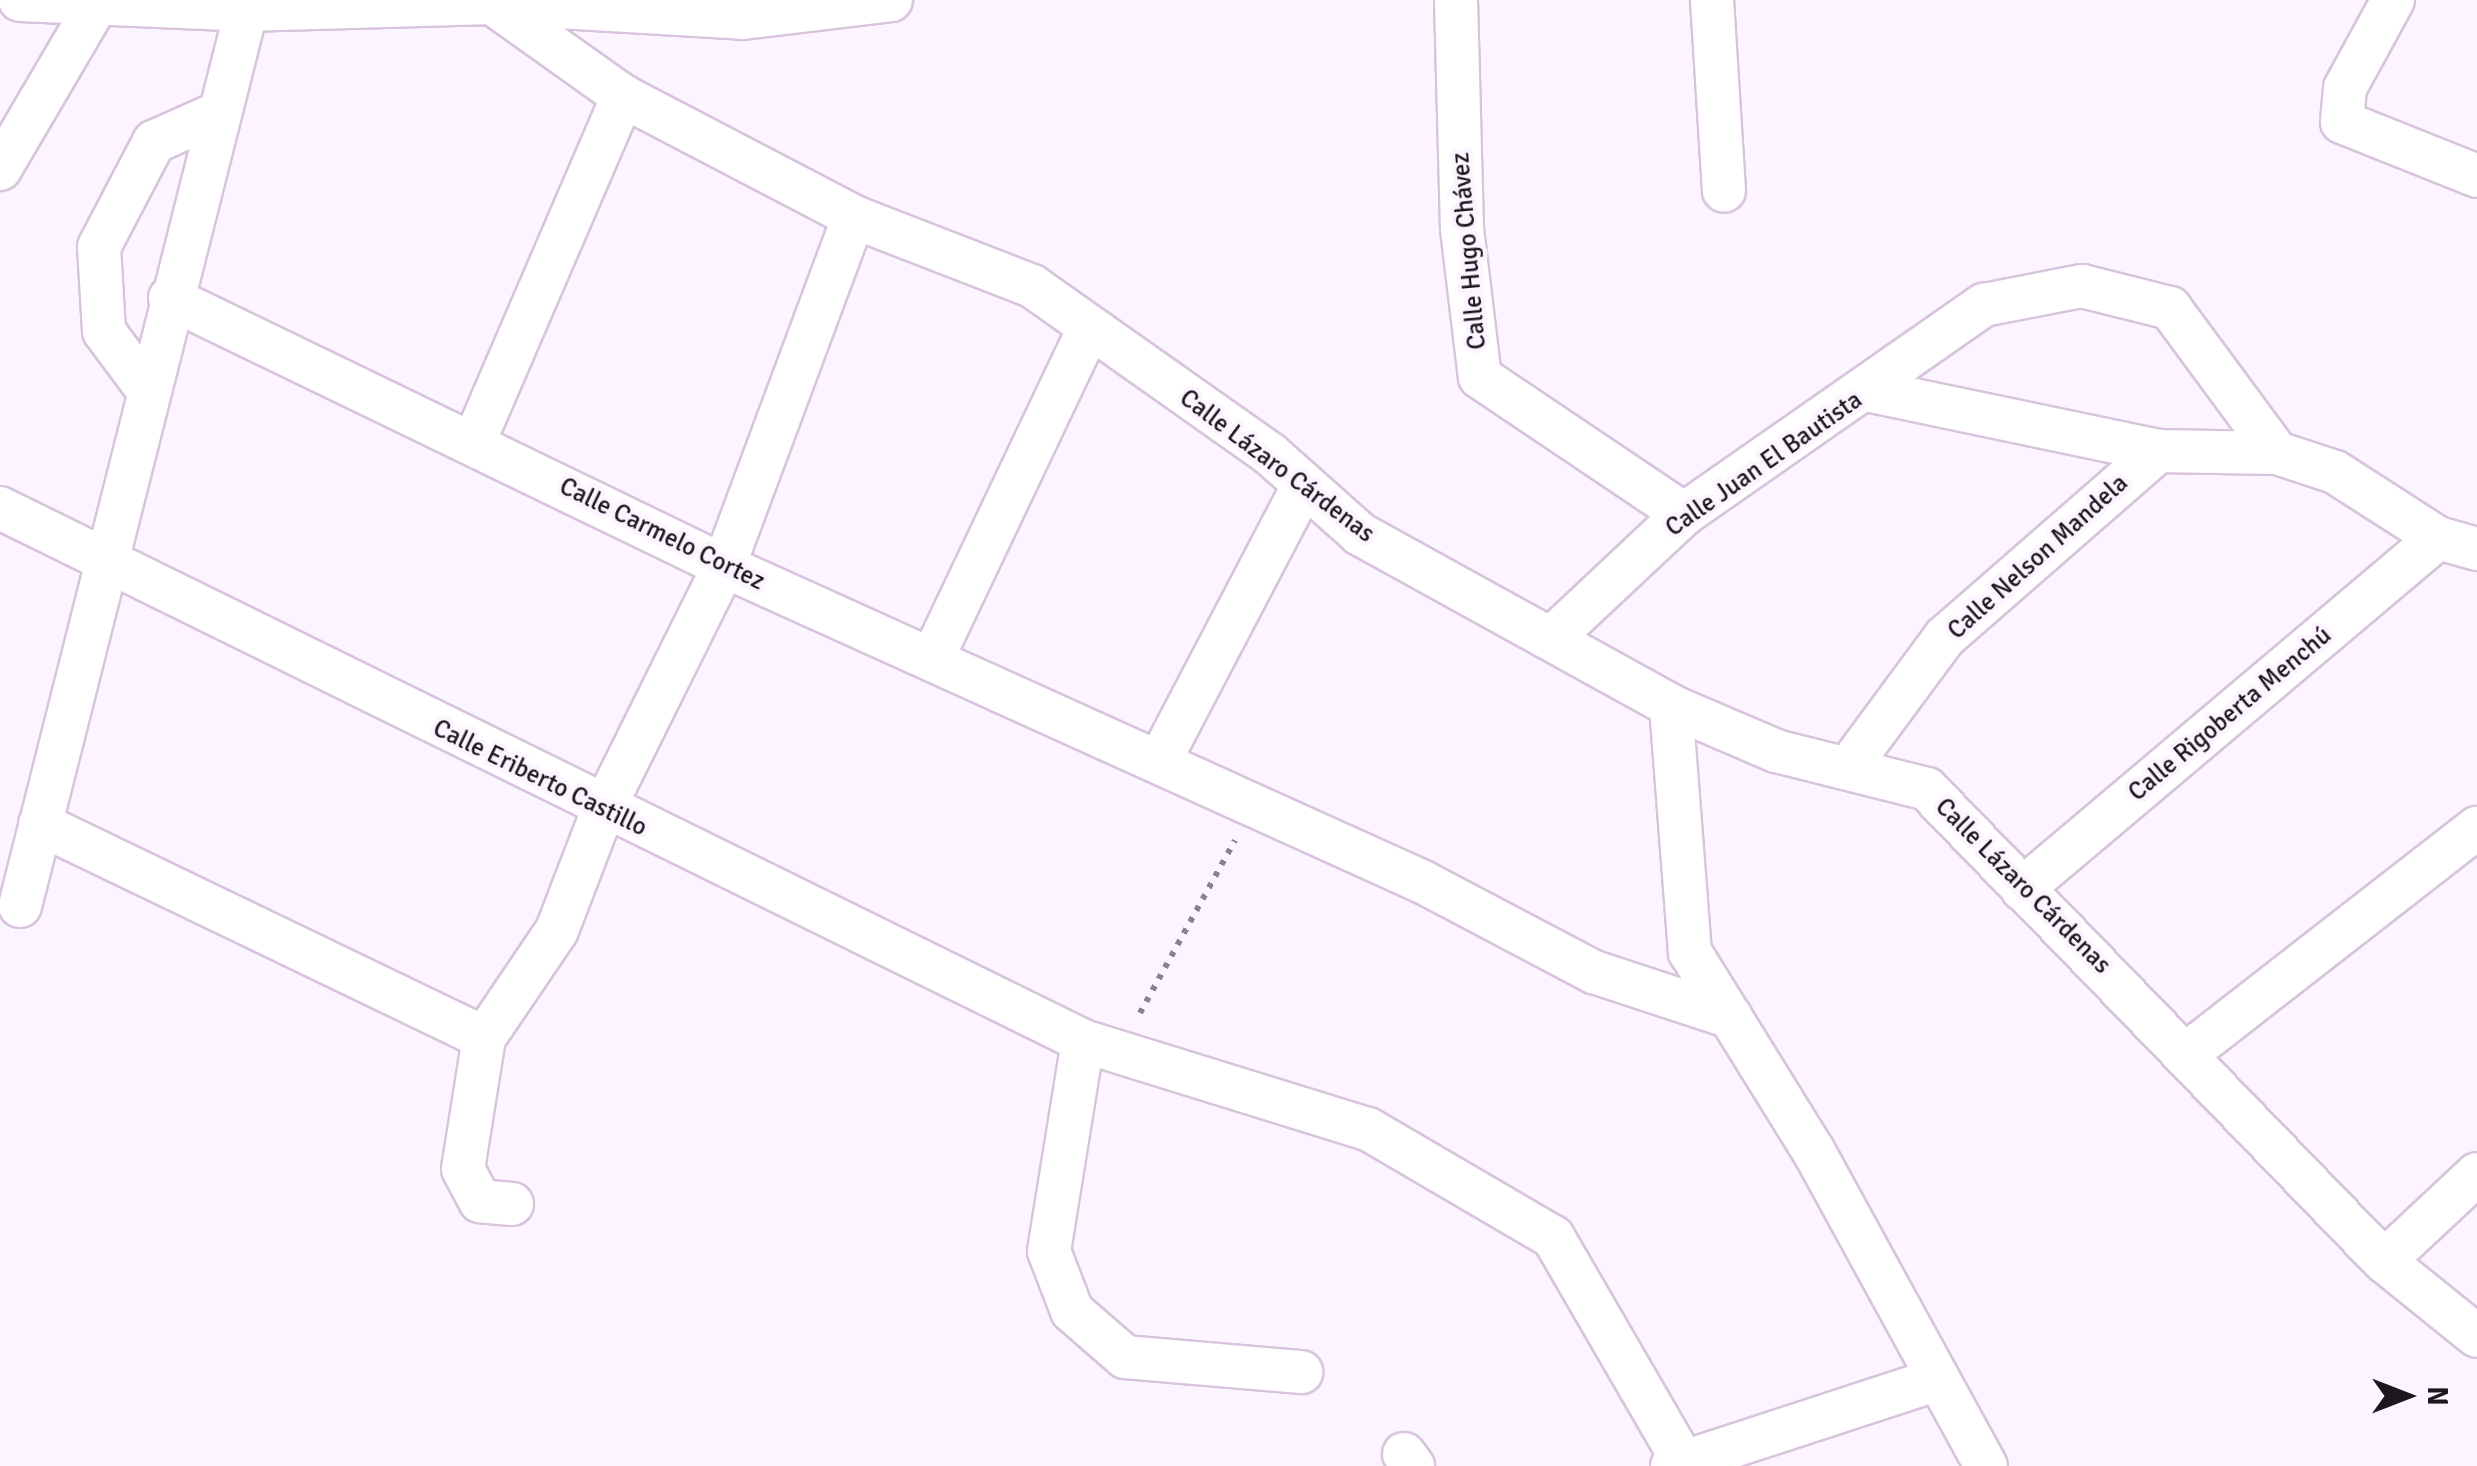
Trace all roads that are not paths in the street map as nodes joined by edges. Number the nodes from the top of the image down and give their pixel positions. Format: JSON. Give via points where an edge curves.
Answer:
{"nodes":[{"id":1,"x":20,"y":0,"type":"edge"},
{"id":2,"x":891,"y":0,"type":"edge"},
{"id":3,"x":1456,"y":0,"type":"edge"},
{"id":4,"x":1712,"y":0,"type":"edge"},
{"id":5,"x":2392,"y":0,"type":"edge"},
{"id":6,"x":492,"y":3,"type":"junction"},
{"id":7,"x":247,"y":5,"type":"edge"},
{"id":8,"x":95,"y":6,"type":"junction"},
{"id":9,"x":622,"y":96,"type":"junction"},
{"id":10,"x":214,"y":115,"type":"junction"},
{"id":11,"x":0,"y":169,"type":"edge"},
{"id":12,"x":2477,"y":176,"type":"edge"},
{"id":13,"x":1724,"y":191,"type":"dead end"},
{"id":14,"x":854,"y":218,"type":"junction"},
{"id":15,"x":170,"y":298,"type":"junction"},
{"id":16,"x":1090,"y":327,"type":"junction"},
{"id":17,"x":147,"y":389,"type":"junction"},
{"id":18,"x":1871,"y":390,"type":"junction"},
{"id":19,"x":474,"y":442,"type":"junction"},
{"id":20,"x":2158,"y":451,"type":"junction"},
{"id":21,"x":2277,"y":452,"type":"junction"},
{"id":22,"x":1302,"y":488,"type":"junction"},
{"id":23,"x":0,"y":508,"type":"edge"},
{"id":24,"x":1684,"y":514,"type":"junction"},
{"id":25,"x":2458,"y":543,"type":"edge"},
{"id":26,"x":106,"y":562,"type":"junction"},
{"id":27,"x":724,"y":566,"type":"junction"},
{"id":28,"x":1555,"y":635,"type":"junction"},
{"id":29,"x":933,"y":657,"type":"junction"},
{"id":30,"x":1671,"y":706,"type":"junction"},
{"id":31,"x":1160,"y":760,"type":"junction"},
{"id":32,"x":1851,"y":764,"type":"junction"},
{"id":33,"x":603,"y":810,"type":"junction"},
{"id":34,"x":40,"y":824,"type":"junction"},
{"id":35,"x":2477,"y":828,"type":"edge"},
{"id":36,"x":2022,"y":889,"type":"junction"},
{"id":37,"x":20,"y":906,"type":"dead end"},
{"id":38,"x":1731,"y":1017,"type":"junction"},
{"id":39,"x":484,"y":1038,"type":"junction"},
{"id":40,"x":1099,"y":1047,"type":"junction"},
{"id":41,"x":2189,"y":1052,"type":"junction"},
{"id":42,"x":2477,"y":1174,"type":"edge"},
{"id":43,"x":512,"y":1204,"type":"dead end"},
{"id":44,"x":2384,"y":1261,"type":"junction"},
{"id":45,"x":2477,"y":1336,"type":"edge"},
{"id":46,"x":1300,"y":1372,"type":"dead end"},
{"id":47,"x":1934,"y":1380,"type":"junction"},
{"id":48,"x":1681,"y":1464,"type":"edge"},
{"id":49,"x":1986,"y":1466,"type":"edge"}],
"edges":[{"from":1,"to":8,"type":"street"},
{"from":2,"to":6,"type":"street","via":[[743,18]]},
{"from":3,"to":24,"type":"street","name":"Calle Hugo Chávez","via":[[1462,229],[1480,378]]},
{"from":4,"to":13,"type":"street"},
{"from":5,"to":12,"type":"street","via":[[2345,88],[2342,122]]},
{"from":6,"to":7,"type":"street"},
{"from":6,"to":9,"type":"street","name":"Calle Lázaro Cárdenas"},
{"from":7,"to":8,"type":"street"},
{"from":7,"to":10,"type":"street"},
{"from":8,"to":11,"type":"street"},
{"from":9,"to":14,"type":"street","name":"Calle Lázaro Cárdenas"},
{"from":9,"to":19,"type":"street"},
{"from":10,"to":15,"type":"street"},
{"from":10,"to":17,"type":"street","via":[[154,142],[99,247],[104,331]]},
{"from":14,"to":16,"type":"street","name":"Calle Lázaro Cárdenas","via":[[1032,286]]},
{"from":14,"to":27,"type":"street"},
{"from":15,"to":17,"type":"street"},
{"from":15,"to":19,"type":"street","name":"Calle Carmelo Cortez"},
{"from":16,"to":22,"type":"street","name":"Calle Lázaro Cárdenas","via":[[1270,454]]},
{"from":16,"to":29,"type":"street"},
{"from":17,"to":26,"type":"street"},
{"from":18,"to":20,"type":"street"},
{"from":18,"to":21,"type":"street","name":"Calle Juan El Bautista","via":[[1984,305],[2082,286],[2170,308]]},
{"from":18,"to":24,"type":"street","name":"Calle Juan El Bautista"},
{"from":19,"to":27,"type":"street","name":"Calle Carmelo Cortez"},
{"from":20,"to":21,"type":"street"},
{"from":20,"to":32,"type":"street","name":"Calle Nelson Mandela","via":[[1946,638]]},
{"from":21,"to":25,"type":"street","via":[[2335,472]]},
{"from":22,"to":28,"type":"street","name":"Calle Lázaro Cárdenas","via":[[1360,534]]},
{"from":22,"to":31,"type":"street"},
{"from":23,"to":26,"type":"street","name":"Calle Eriberto Castillo"},
{"from":24,"to":28,"type":"street","name":"Calle Juan El Bautista"},
{"from":25,"to":36,"type":"street","name":"Calle Rigoberta Menchú"},
{"from":26,"to":33,"type":"street","name":"Calle Eriberto Castillo"},
{"from":26,"to":34,"type":"street"},
{"from":27,"to":29,"type":"street","name":"Calle Carmelo Cortez"},
{"from":27,"to":33,"type":"street"},
{"from":28,"to":30,"type":"street","name":"Calle Lázaro Cárdenas"},
{"from":29,"to":31,"type":"street","name":"Calle Carmelo Cortez"},
{"from":30,"to":32,"type":"street","name":"Calle Lázaro Cárdenas","via":[[1776,751]]},
{"from":30,"to":38,"type":"street","via":[[1690,952]]},
{"from":31,"to":38,"type":"street","name":"Calle Carmelo Cortez","via":[[1594,972]]},
{"from":32,"to":36,"type":"street","name":"Calle Lázaro Cárdenas","via":[[1928,789]]},
{"from":33,"to":39,"type":"street","via":[[557,930]]},
{"from":33,"to":40,"type":"street","name":"Calle Eriberto Castillo"},
{"from":34,"to":37,"type":"street"},
{"from":34,"to":39,"type":"street"},
{"from":35,"to":41,"type":"street"},
{"from":36,"to":41,"type":"street","name":"Calle Lázaro Cárdenas"},
{"from":38,"to":47,"type":"street"},
{"from":39,"to":43,"type":"street","via":[[463,1169],[480,1201]]},
{"from":40,"to":46,"type":"street","via":[[1049,1251],[1072,1311],[1125,1356]]},
{"from":40,"to":48,"type":"street","name":"Calle Eriberto Castillo","via":[[1368,1129],[1552,1236]]},
{"from":41,"to":44,"type":"street","name":"Calle Lázaro Cárdenas"},
{"from":42,"to":44,"type":"street"},
{"from":44,"to":45,"type":"street","name":"Calle Lázaro Cárdenas"},
{"from":47,"to":48,"type":"street"},
{"from":47,"to":49,"type":"street"}]}
